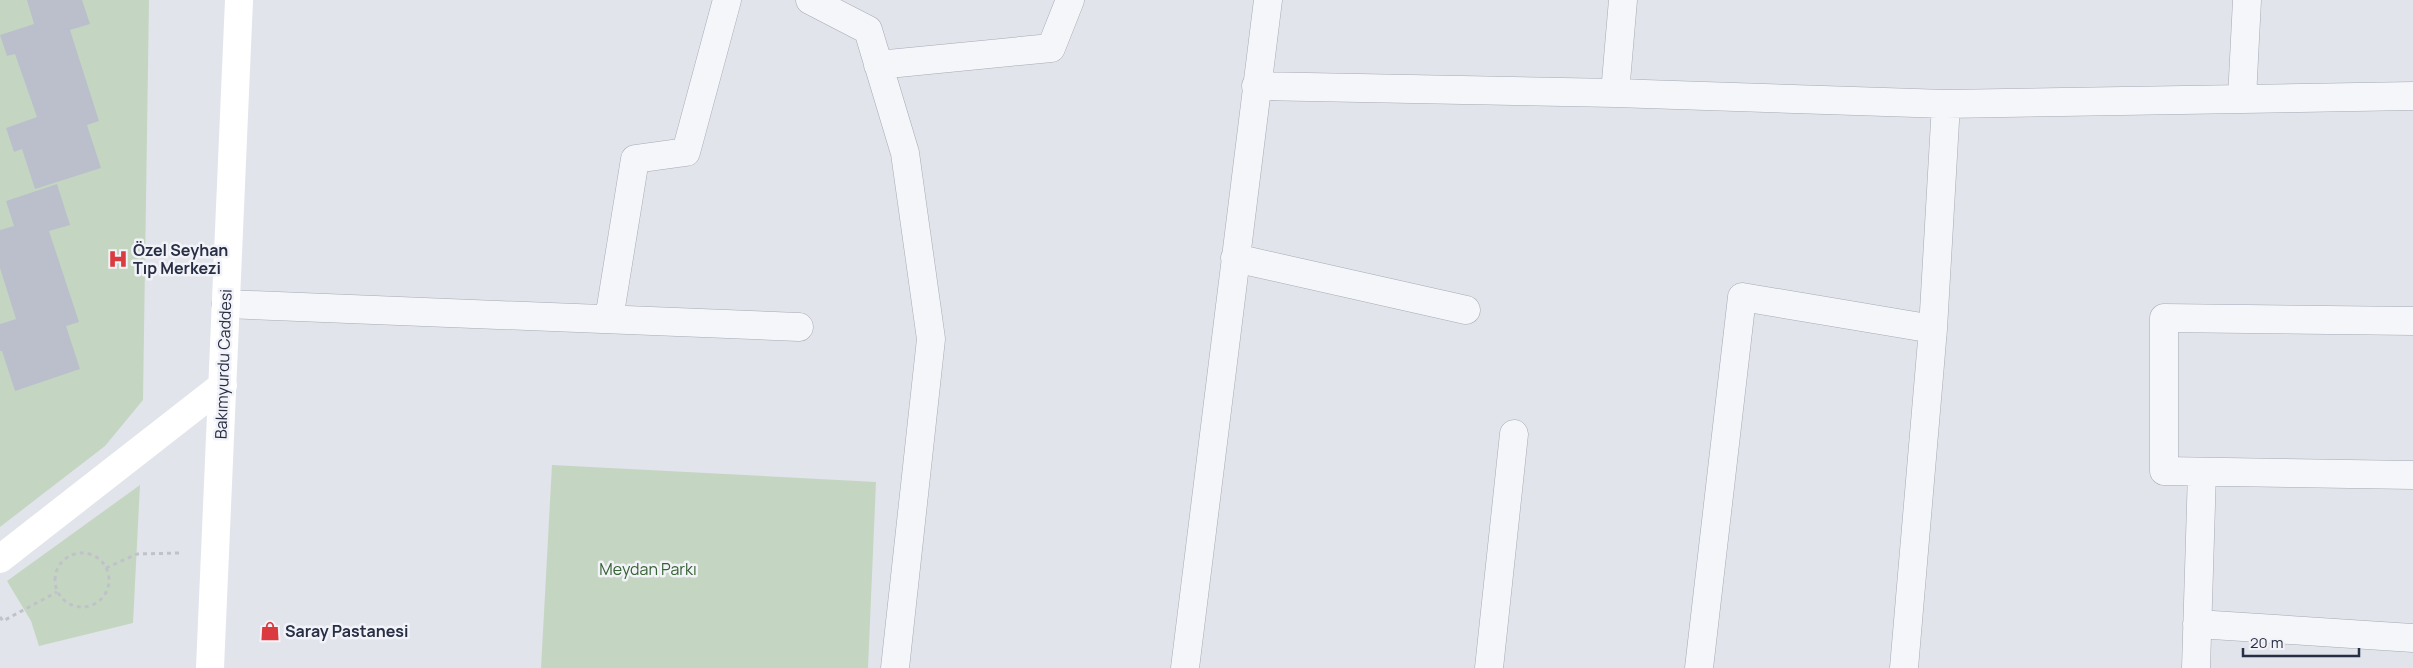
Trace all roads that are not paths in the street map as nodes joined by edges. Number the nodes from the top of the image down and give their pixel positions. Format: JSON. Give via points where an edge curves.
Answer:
{"nodes":[{"id":1,"x":238,"y":0,"type":"edge"},
{"id":2,"x":728,"y":0,"type":"edge"},
{"id":3,"x":810,"y":0,"type":"edge"},
{"id":4,"x":1070,"y":0,"type":"edge"},
{"id":5,"x":1268,"y":0,"type":"edge"},
{"id":6,"x":1623,"y":0,"type":"edge"},
{"id":7,"x":2247,"y":0,"type":"edge"},
{"id":8,"x":878,"y":65,"type":"junction"},
{"id":9,"x":1256,"y":86,"type":"junction"},
{"id":10,"x":1615,"y":94,"type":"junction"},
{"id":11,"x":2413,"y":96,"type":"edge"},
{"id":12,"x":2242,"y":98,"type":"junction"},
{"id":13,"x":1946,"y":104,"type":"junction"},
{"id":14,"x":1235,"y":258,"type":"junction"},
{"id":15,"x":226,"y":304,"type":"junction"},
{"id":16,"x":1466,"y":310,"type":"dead end"},
{"id":17,"x":609,"y":319,"type":"junction"},
{"id":18,"x":2413,"y":321,"type":"edge"},
{"id":19,"x":799,"y":327,"type":"dead end"},
{"id":20,"x":1933,"y":329,"type":"junction"},
{"id":21,"x":223,"y":385,"type":"junction"},
{"id":22,"x":1514,"y":434,"type":"dead end"},
{"id":23,"x":2202,"y":472,"type":"junction"},
{"id":24,"x":2413,"y":475,"type":"edge"},
{"id":25,"x":0,"y":559,"type":"edge"},
{"id":26,"x":2197,"y":624,"type":"junction"},
{"id":27,"x":2413,"y":638,"type":"edge"},
{"id":28,"x":210,"y":668,"type":"edge"},
{"id":29,"x":895,"y":668,"type":"edge"},
{"id":30,"x":1185,"y":668,"type":"edge"},
{"id":31,"x":1488,"y":668,"type":"edge"},
{"id":32,"x":1699,"y":668,"type":"edge"},
{"id":33,"x":1904,"y":668,"type":"edge"},
{"id":34,"x":2196,"y":668,"type":"edge"}],
"edges":[{"from":1,"to":15,"type":"main road","name":"Bakımyurdu Caddesi"},
{"from":2,"to":17,"type":"street","via":[[686,152],[635,159]]},
{"from":3,"to":8,"type":"street","via":[[868,30]]},
{"from":4,"to":8,"type":"street","via":[[1051,48]]},
{"from":5,"to":9,"type":"street"},
{"from":6,"to":10,"type":"street"},
{"from":7,"to":12,"type":"street"},
{"from":8,"to":29,"type":"street","via":[[905,153],[931,338]]},
{"from":9,"to":10,"type":"street"},
{"from":9,"to":14,"type":"street"},
{"from":10,"to":13,"type":"street"},
{"from":11,"to":12,"type":"street"},
{"from":12,"to":13,"type":"street"},
{"from":13,"to":20,"type":"street"},
{"from":14,"to":16,"type":"street"},
{"from":14,"to":30,"type":"street"},
{"from":15,"to":17,"type":"street"},
{"from":15,"to":21,"type":"main road","name":"Bakımyurdu Caddesi"},
{"from":17,"to":19,"type":"street"},
{"from":18,"to":23,"type":"street","via":[[2164,318],[2164,471]]},
{"from":20,"to":32,"type":"street","via":[[1742,296]]},
{"from":20,"to":33,"type":"street"},
{"from":21,"to":25,"type":"main road"},
{"from":21,"to":28,"type":"main road","name":"Bakımyurdu Caddesi"},
{"from":22,"to":31,"type":"street"},
{"from":23,"to":24,"type":"street"},
{"from":23,"to":26,"type":"street"},
{"from":26,"to":27,"type":"street"},
{"from":26,"to":34,"type":"street"}]}
